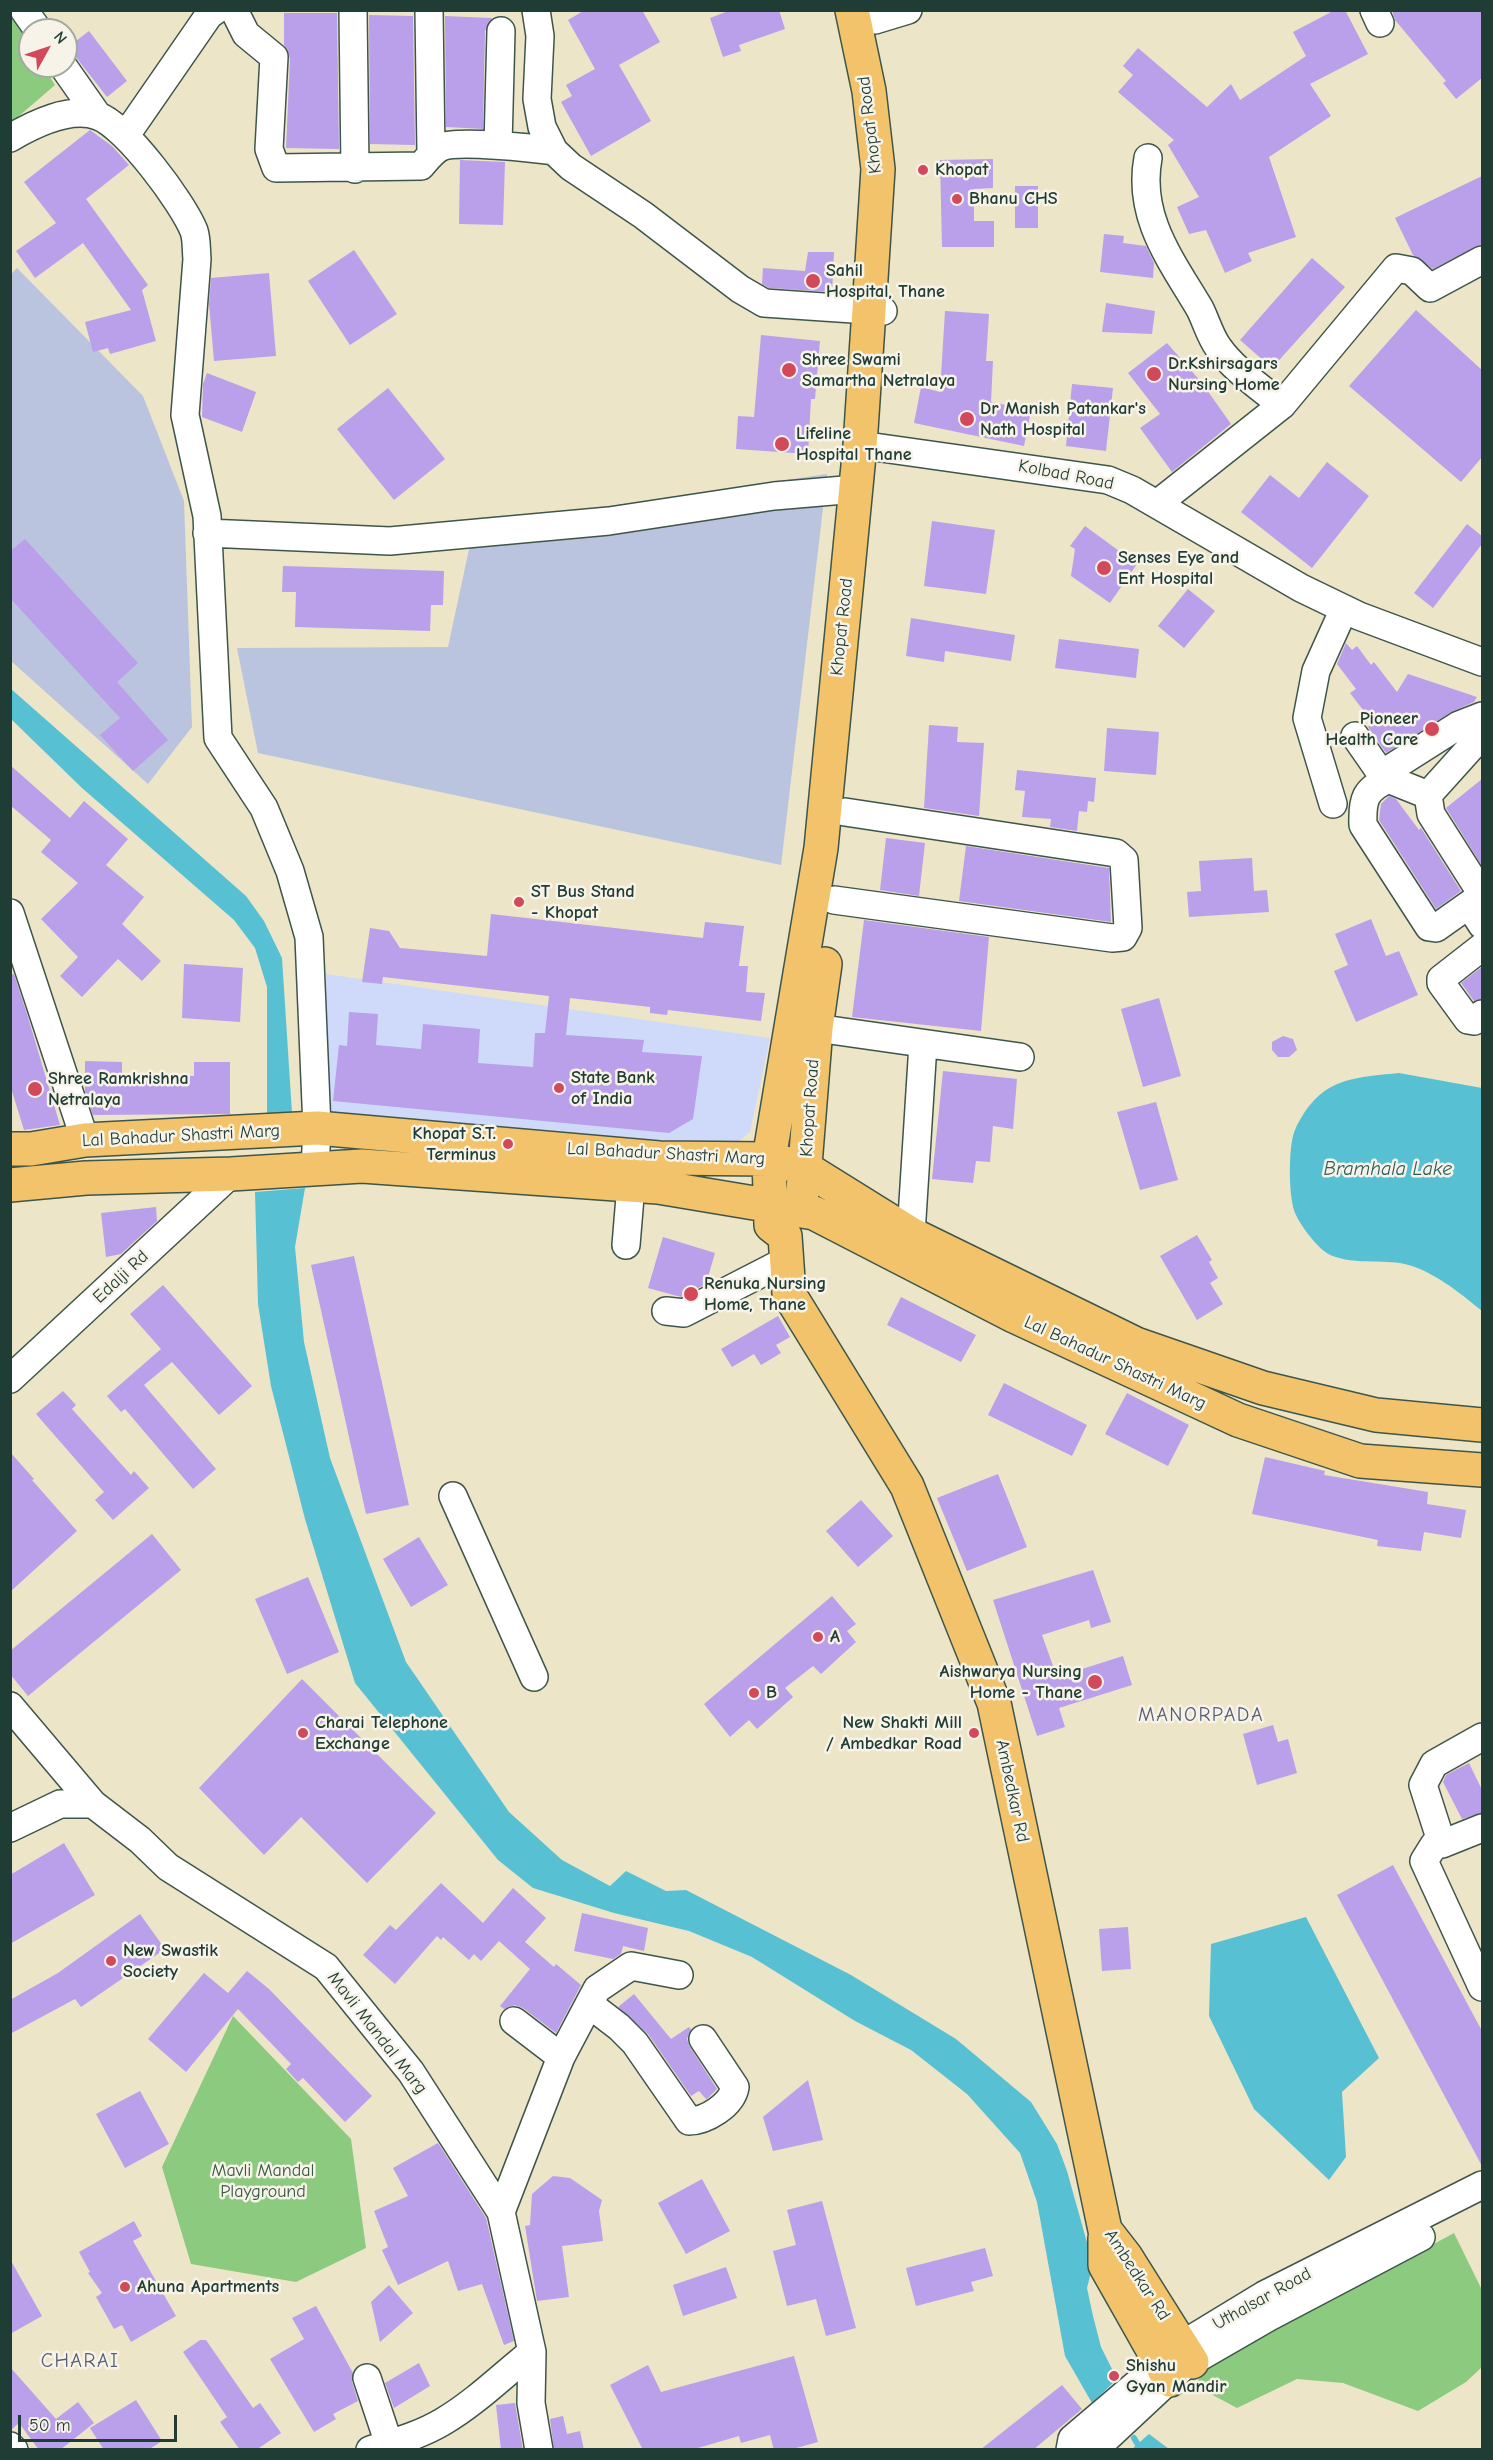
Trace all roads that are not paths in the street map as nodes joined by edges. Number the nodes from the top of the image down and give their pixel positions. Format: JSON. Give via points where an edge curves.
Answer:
{"nodes":[{"id":1,"x":353,"y":10,"type":"edge"},
{"id":2,"x":429,"y":10,"type":"edge"},
{"id":3,"x":536,"y":10,"type":"edge"},
{"id":4,"x":908,"y":10,"type":"edge"},
{"id":5,"x":217,"y":12,"type":"edge"},
{"id":6,"x":866,"y":14,"type":"edge"},
{"id":7,"x":501,"y":31,"type":"dead end"},
{"id":8,"x":71,"y":78,"type":"edge"},
{"id":9,"x":98,"y":116,"type":"junction"},
{"id":10,"x":126,"y":135,"type":"junction"},
{"id":11,"x":10,"y":138,"type":"edge"},
{"id":12,"x":498,"y":145,"type":"junction"},
{"id":13,"x":554,"y":151,"type":"junction"},
{"id":14,"x":431,"y":154,"type":"junction"},
{"id":15,"x":1148,"y":158,"type":"dead end"},
{"id":16,"x":355,"y":169,"type":"junction"},
{"id":17,"x":1482,"y":260,"type":"edge"},
{"id":18,"x":876,"y":311,"type":"junction"},
{"id":19,"x":1282,"y":405,"type":"junction"},
{"id":20,"x":871,"y":446,"type":"junction"},
{"id":21,"x":856,"y":489,"type":"junction"},
{"id":22,"x":1157,"y":504,"type":"junction"},
{"id":23,"x":207,"y":533,"type":"junction"},
{"id":24,"x":1344,"y":609,"type":"junction"},
{"id":25,"x":1482,"y":663,"type":"edge"},
{"id":26,"x":1482,"y":733,"type":"edge"},
{"id":27,"x":1355,"y":736,"type":"dead end"},
{"id":28,"x":1428,"y":795,"type":"junction"},
{"id":29,"x":1333,"y":804,"type":"dead end"},
{"id":30,"x":845,"y":812,"type":"junction"},
{"id":31,"x":834,"y":900,"type":"junction"},
{"id":32,"x":1478,"y":900,"type":"edge"},
{"id":33,"x":10,"y":913,"type":"edge"},
{"id":34,"x":1482,"y":947,"type":"edge"},
{"id":35,"x":1482,"y":1014,"type":"edge"},
{"id":36,"x":816,"y":1028,"type":"junction"},
{"id":37,"x":923,"y":1044,"type":"junction"},
{"id":38,"x":1020,"y":1058,"type":"dead end"},
{"id":39,"x":317,"y":1128,"type":"junction"},
{"id":40,"x":85,"y":1140,"type":"junction"},
{"id":41,"x":12,"y":1151,"type":"edge"},
{"id":42,"x":769,"y":1159,"type":"junction"},
{"id":43,"x":48,"y":1162,"type":"junction"},
{"id":44,"x":805,"y":1168,"type":"junction"},
{"id":45,"x":315,"y":1169,"type":"junction"},
{"id":46,"x":231,"y":1174,"type":"junction"},
{"id":47,"x":86,"y":1178,"type":"junction"},
{"id":48,"x":10,"y":1185,"type":"edge"},
{"id":49,"x":631,"y":1185,"type":"junction"},
{"id":50,"x":786,"y":1228,"type":"junction"},
{"id":51,"x":911,"y":1234,"type":"junction"},
{"id":52,"x":626,"y":1245,"type":"dead end"},
{"id":53,"x":666,"y":1311,"type":"dead end"},
{"id":54,"x":10,"y":1379,"type":"edge"},
{"id":55,"x":1244,"y":1381,"type":"junction"},
{"id":56,"x":1276,"y":1414,"type":"junction"},
{"id":57,"x":1238,"y":1420,"type":"junction"},
{"id":58,"x":1482,"y":1425,"type":"edge"},
{"id":59,"x":1482,"y":1445,"type":"edge"},
{"id":60,"x":1482,"y":1470,"type":"edge"},
{"id":61,"x":453,"y":1496,"type":"dead end"},
{"id":62,"x":534,"y":1677,"type":"dead end"},
{"id":63,"x":10,"y":1706,"type":"edge"},
{"id":64,"x":1482,"y":1737,"type":"edge"},
{"id":65,"x":93,"y":1804,"type":"junction"},
{"id":66,"x":10,"y":1828,"type":"edge"},
{"id":67,"x":1482,"y":1828,"type":"edge"},
{"id":68,"x":1442,"y":1844,"type":"junction"},
{"id":69,"x":679,"y":1975,"type":"dead end"},
{"id":70,"x":1482,"y":1987,"type":"edge"},
{"id":71,"x":589,"y":2004,"type":"junction"},
{"id":72,"x":514,"y":2021,"type":"dead end"},
{"id":73,"x":703,"y":2038,"type":"dead end"},
{"id":74,"x":561,"y":2057,"type":"junction"},
{"id":75,"x":1482,"y":2185,"type":"edge"},
{"id":76,"x":1482,"y":2203,"type":"edge"},
{"id":77,"x":501,"y":2212,"type":"junction"},
{"id":78,"x":1417,"y":2228,"type":"junction"},
{"id":79,"x":532,"y":2352,"type":"junction"},
{"id":80,"x":1176,"y":2363,"type":"junction"},
{"id":81,"x":367,"y":2378,"type":"dead end"},
{"id":82,"x":10,"y":2445,"type":"edge"},
{"id":83,"x":379,"y":2446,"type":"edge"},
{"id":84,"x":14,"y":2450,"type":"edge"},
{"id":85,"x":538,"y":2450,"type":"edge"},
{"id":86,"x":1070,"y":2450,"type":"edge"},
{"id":87,"x":1094,"y":2450,"type":"edge"}],
"edges":[{"from":1,"to":16,"type":"street"},
{"from":2,"to":14,"type":"street"},
{"from":3,"to":13,"type":"street","via":[[540,36],[537,99],[542,127]]},
{"from":4,"to":6,"type":"street"},
{"from":5,"to":10,"type":"street"},
{"from":5,"to":16,"type":"street","via":[[274,57],[269,149],[276,168]]},
{"from":6,"to":18,"type":"main road","name":"Khopat Road","via":[[878,169]]},
{"from":7,"to":12,"type":"street"},
{"from":8,"to":9,"type":"street"},
{"from":9,"to":10,"type":"street"},
{"from":9,"to":11,"type":"street","via":[[76,113],[49,120]]},
{"from":10,"to":23,"type":"street","via":[[184,212],[194,233],[197,259],[186,415],[204,498]]},
{"from":12,"to":13,"type":"street"},
{"from":12,"to":14,"type":"street","via":[[443,146]]},
{"from":13,"to":18,"type":"street","via":[[764,303]]},
{"from":14,"to":16,"type":"street","via":[[421,166]]},
{"from":15,"to":19,"type":"street","via":[[1143,181],[1152,224],[1217,346]]},
{"from":17,"to":19,"type":"street","via":[[1430,288],[1412,271],[1396,268]]},
{"from":18,"to":20,"type":"main road","name":"Khopat Road"},
{"from":19,"to":22,"type":"street"},
{"from":20,"to":21,"type":"main road","name":"Khopat Road"},
{"from":20,"to":22,"type":"street","name":"Kolbad Road","via":[[1079,474],[1108,480]]},
{"from":20,"to":30,"type":"main road","name":"Khopat Road"},
{"from":21,"to":23,"type":"street","via":[[774,496],[609,521],[390,541]]},
{"from":21,"to":42,"type":"main road","name":"Khopat Road","via":[[821,848]]},
{"from":22,"to":24,"type":"street","name":"Kolbad Road"},
{"from":23,"to":39,"type":"street","via":[[218,738],[264,808],[290,871],[309,937]]},
{"from":24,"to":25,"type":"street","name":"Kolbad Road"},
{"from":24,"to":29,"type":"street","via":[[1316,671],[1306,718]]},
{"from":26,"to":27,"type":"street","via":[[1460,725],[1385,772],[1380,772]]},
{"from":26,"to":28,"type":"street"},
{"from":28,"to":32,"type":"street","via":[[1431,814]]},
{"from":28,"to":32,"type":"street","via":[[1388,779],[1367,794],[1362,809],[1363,825],[1429,927],[1436,928]]},
{"from":30,"to":31,"type":"main road","name":"Khopat Road"},
{"from":30,"to":31,"type":"street","via":[[1116,853],[1124,860],[1128,928],[1123,937],[1112,938]]},
{"from":31,"to":36,"type":"main road","name":"Khopat Road"},
{"from":33,"to":40,"type":"street"},
{"from":34,"to":35,"type":"street","via":[[1441,979],[1468,1020],[1474,1021]]},
{"from":36,"to":37,"type":"street"},
{"from":36,"to":44,"type":"main road","name":"Khopat Road"},
{"from":37,"to":38,"type":"street"},
{"from":37,"to":51,"type":"street"},
{"from":39,"to":40,"type":"main road","name":"Lal Bahadur Shastri Marg"},
{"from":39,"to":42,"type":"main road","name":"Lal Bahadur Shastri Marg","via":[[659,1158]]},
{"from":39,"to":45,"type":"street"},
{"from":40,"to":41,"type":"main road","name":"Lal Bahadur Shastri Marg"},
{"from":40,"to":43,"type":"main road"},
{"from":41,"to":43,"type":"main road"},
{"from":42,"to":44,"type":"main road","name":"Lal Bahadur Shastri Marg"},
{"from":42,"to":50,"type":"main road","name":"Khopat Road"},
{"from":43,"to":47,"type":"main road"},
{"from":44,"to":50,"type":"main road","name":"Khopat Road"},
{"from":44,"to":51,"type":"main road","name":"Lal Bahadur Shastri Marg"},
{"from":45,"to":46,"type":"main road","name":"Lal Bahadur Shastri Marg"},
{"from":45,"to":49,"type":"main road","name":"Lal Bahadur Shastri Marg","via":[[362,1166]]},
{"from":46,"to":47,"type":"main road","name":"Lal Bahadur Shastri Marg"},
{"from":46,"to":54,"type":"street","name":"Edalji Rd"},
{"from":47,"to":48,"type":"main road","name":"Lal Bahadur Shastri Marg"},
{"from":49,"to":50,"type":"main road","name":"Lal Bahadur Shastri Marg","via":[[658,1187]]},
{"from":49,"to":52,"type":"street"},
{"from":50,"to":53,"type":"street","via":[[684,1313]]},
{"from":50,"to":57,"type":"main road","name":"Lal Bahadur Shastri Marg","via":[[814,1213],[1014,1316]]},
{"from":50,"to":80,"type":"main road","name":"Ambedkar Rd","via":[[789,1294],[907,1486],[994,1703],[1105,2230],[1105,2265]]},
{"from":51,"to":55,"type":"main road","name":"Lal Bahadur Shastri Marg","via":[[1136,1344]]},
{"from":55,"to":56,"type":"main road"},
{"from":55,"to":58,"type":"main road","name":"Lal Bahadur Shastri Marg","via":[[1376,1415]]},
{"from":56,"to":57,"type":"main road"},
{"from":56,"to":59,"type":"main road","via":[[1360,1433]]},
{"from":57,"to":60,"type":"main road","name":"Lal Bahadur Shastri Marg","via":[[1360,1461]]},
{"from":61,"to":62,"type":"street"},
{"from":63,"to":65,"type":"street","name":"Mavli Mandal Marg"},
{"from":64,"to":68,"type":"street","via":[[1434,1764],[1427,1773],[1423,1785]]},
{"from":65,"to":66,"type":"street","via":[[60,1804]]},
{"from":65,"to":77,"type":"street","name":"Mavli Mandal Marg","via":[[168,1867],[326,1967],[411,2072]]},
{"from":67,"to":68,"type":"street"},
{"from":68,"to":70,"type":"street","via":[[1434,1845],[1424,1861]]},
{"from":69,"to":71,"type":"street","via":[[631,1966],[597,1989]]},
{"from":71,"to":73,"type":"street","via":[[635,2043],[688,2121],[717,2111],[733,2096],[735,2087]]},
{"from":71,"to":74,"type":"street"},
{"from":72,"to":74,"type":"street"},
{"from":74,"to":77,"type":"street"},
{"from":75,"to":78,"type":"street","name":"Uthalsar Road"},
{"from":76,"to":78,"type":"street"},
{"from":77,"to":79,"type":"street","name":"Mavli Mandal Marg"},
{"from":78,"to":80,"type":"street","name":"Uthalsar Road","via":[[1264,2295]]},
{"from":79,"to":83,"type":"street","via":[[443,2422]]},
{"from":79,"to":85,"type":"street","name":"Mavli Mandal Marg","via":[[531,2403]]},
{"from":80,"to":86,"type":"street","name":"Uthalsar Road","via":[[1072,2439]]},
{"from":80,"to":87,"type":"street"},
{"from":81,"to":83,"type":"street"},
{"from":82,"to":84,"type":"street"}]}
